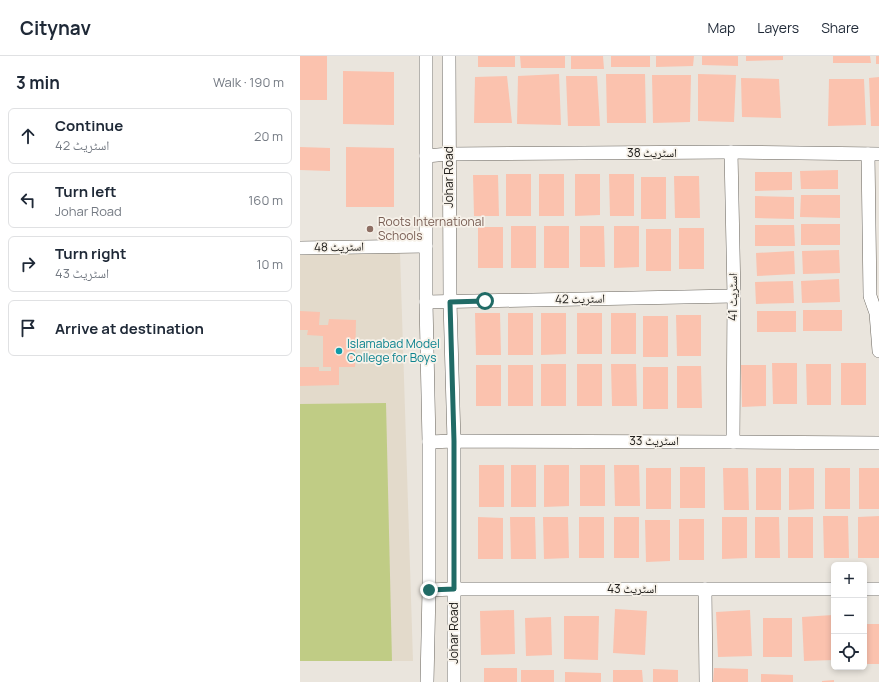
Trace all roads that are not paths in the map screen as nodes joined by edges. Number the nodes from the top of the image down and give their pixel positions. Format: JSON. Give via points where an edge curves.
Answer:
{"nodes":[{"id":1,"x":426,"y":56,"type":"edge"},
{"id":2,"x":449,"y":56,"type":"edge"},
{"id":3,"x":732,"y":152,"type":"junction"},
{"id":4,"x":449,"y":154,"type":"junction"},
{"id":5,"x":874,"y":154,"type":"edge"},
{"id":6,"x":426,"y":156,"type":"junction"},
{"id":7,"x":426,"y":246,"type":"junction"},
{"id":8,"x":300,"y":248,"type":"edge"},
{"id":9,"x":734,"y":296,"type":"junction"},
{"id":10,"x":875,"y":296,"type":"edge"},
{"id":11,"x":426,"y":302,"type":"junction"},
{"id":12,"x":450,"y":302,"type":"junction"},
{"id":13,"x":879,"y":351,"type":"edge"},
{"id":14,"x":454,"y":441,"type":"junction"},
{"id":15,"x":428,"y":442,"type":"junction"},
{"id":16,"x":733,"y":442,"type":"junction"},
{"id":17,"x":879,"y":444,"type":"edge"},
{"id":18,"x":454,"y":589,"type":"junction"},
{"id":19,"x":705,"y":589,"type":"junction"},
{"id":20,"x":831,"y":589,"type":"edge"},
{"id":21,"x":867,"y":589,"type":"edge"},
{"id":22,"x":879,"y":589,"type":"edge"},
{"id":23,"x":429,"y":590,"type":"junction"},
{"id":24,"x":427,"y":682,"type":"edge"},
{"id":25,"x":454,"y":682,"type":"edge"},
{"id":26,"x":706,"y":682,"type":"edge"}],
"edges":[{"from":1,"to":6,"type":"street","name":"Johar Road"},
{"from":2,"to":4,"type":"street","name":"Johar Road"},
{"from":3,"to":4,"type":"street","name":"اسٹریٹ 38"},
{"from":3,"to":5,"type":"street","name":"اسٹریٹ 38"},
{"from":3,"to":9,"type":"street","name":"اسٹریٹ 41"},
{"from":4,"to":6,"type":"street","name":"اسٹریٹ 38"},
{"from":4,"to":12,"type":"street","name":"Johar Road"},
{"from":5,"to":10,"type":"street"},
{"from":6,"to":7,"type":"street","name":"Johar Road"},
{"from":7,"to":8,"type":"street","name":"اسٹریٹ 48"},
{"from":7,"to":11,"type":"street","name":"Johar Road"},
{"from":9,"to":12,"type":"street","name":"اسٹریٹ 42"},
{"from":9,"to":16,"type":"street","name":"اسٹریٹ 41"},
{"from":10,"to":13,"type":"street"},
{"from":11,"to":12,"type":"street","name":"اسٹریٹ 42"},
{"from":11,"to":15,"type":"street","name":"Johar Road"},
{"from":12,"to":14,"type":"street","name":"Johar Road"},
{"from":14,"to":15,"type":"street","name":"اسٹریٹ 33"},
{"from":14,"to":16,"type":"street","name":"اسٹریٹ 33"},
{"from":14,"to":18,"type":"street","name":"Johar Road"},
{"from":15,"to":23,"type":"street","name":"Johar Road"},
{"from":16,"to":17,"type":"street","name":"اسٹریٹ 33"},
{"from":18,"to":19,"type":"street","name":"اسٹریٹ 43"},
{"from":18,"to":23,"type":"street","name":"اسٹریٹ 43"},
{"from":18,"to":25,"type":"street","name":"Johar Road"},
{"from":19,"to":20,"type":"street","name":"اسٹریٹ 43"},
{"from":19,"to":26,"type":"street"},
{"from":21,"to":22,"type":"street"},
{"from":23,"to":24,"type":"street","name":"Johar Road"}]}
